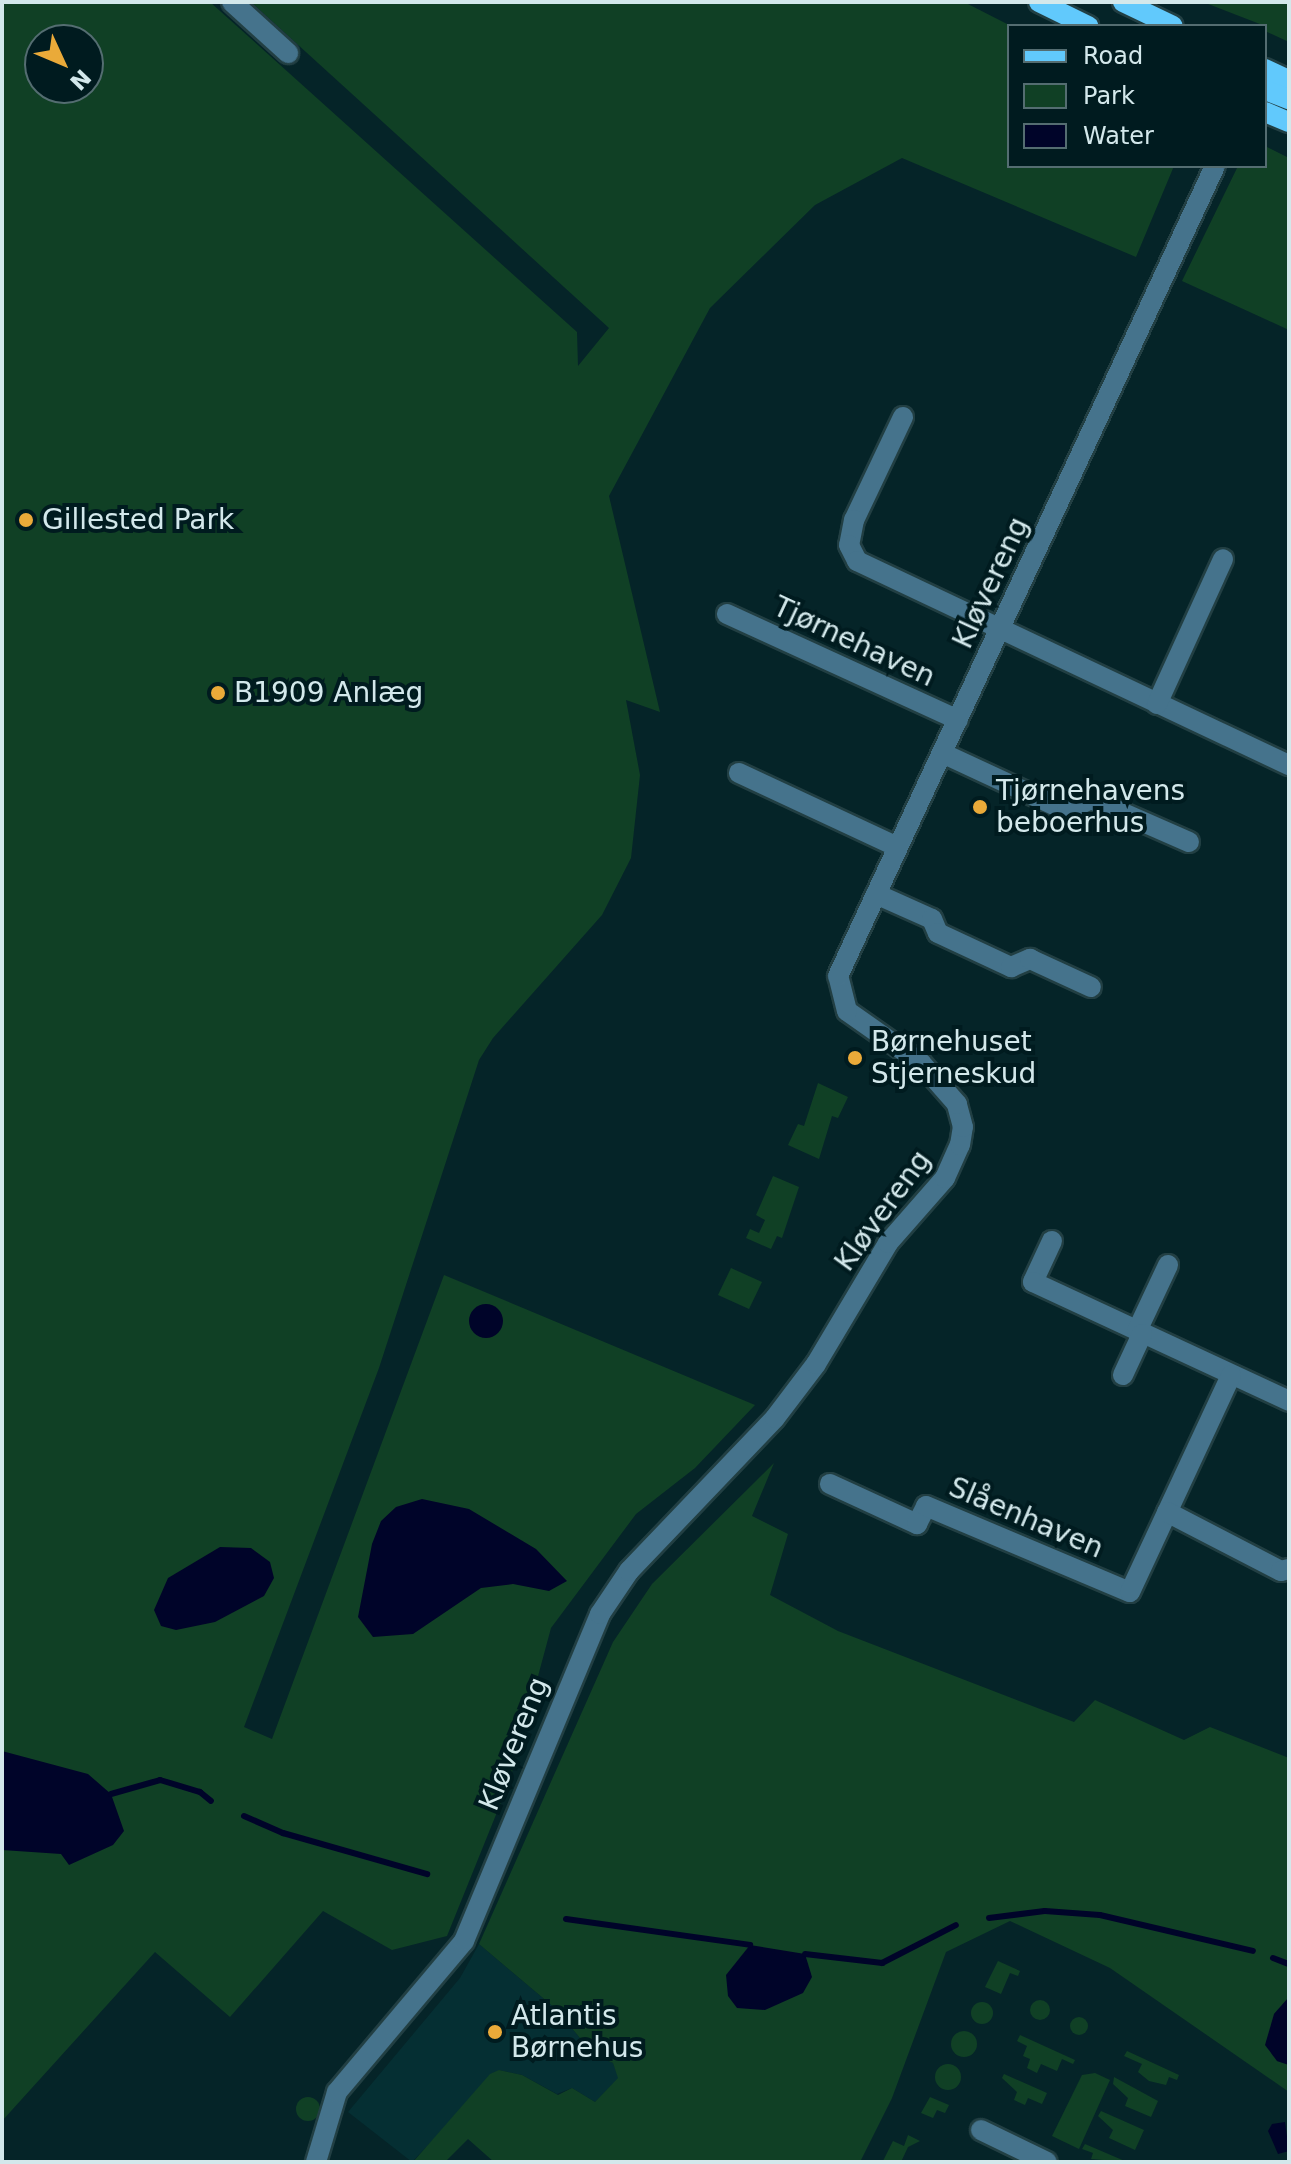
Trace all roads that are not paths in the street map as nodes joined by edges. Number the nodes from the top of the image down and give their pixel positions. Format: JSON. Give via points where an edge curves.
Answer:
{"nodes":[{"id":1,"x":232,"y":2,"type":"edge"},
{"id":2,"x":1039,"y":2,"type":"edge"},
{"id":3,"x":1123,"y":2,"type":"edge"},
{"id":4,"x":1084,"y":24,"type":"edge"},
{"id":5,"x":1169,"y":24,"type":"edge"},
{"id":6,"x":288,"y":53,"type":"dead end"},
{"id":7,"x":1267,"y":70,"type":"edge"},
{"id":8,"x":1289,"y":80,"type":"edge"},
{"id":9,"x":1267,"y":91,"type":"edge"},
{"id":10,"x":1289,"y":99,"type":"edge"},
{"id":11,"x":1267,"y":113,"type":"edge"},
{"id":12,"x":1289,"y":122,"type":"edge"},
{"id":13,"x":1214,"y":168,"type":"edge"},
{"id":14,"x":903,"y":417,"type":"dead end"},
{"id":15,"x":1223,"y":559,"type":"dead end"},
{"id":16,"x":727,"y":614,"type":"dead end"},
{"id":17,"x":998,"y":632,"type":"junction"},
{"id":18,"x":1157,"y":704,"type":"junction"},
{"id":19,"x":958,"y":720,"type":"junction"},
{"id":20,"x":942,"y":753,"type":"junction"},
{"id":21,"x":1289,"y":765,"type":"edge"},
{"id":22,"x":739,"y":773,"type":"dead end"},
{"id":23,"x":1189,"y":842,"type":"dead end"},
{"id":24,"x":898,"y":847,"type":"junction"},
{"id":25,"x":876,"y":894,"type":"junction"},
{"id":26,"x":1091,"y":987,"type":"dead end"},
{"id":27,"x":1052,"y":1241,"type":"dead end"},
{"id":28,"x":1168,"y":1265,"type":"dead end"},
{"id":29,"x":1140,"y":1332,"type":"junction"},
{"id":30,"x":1123,"y":1375,"type":"dead end"},
{"id":31,"x":1231,"y":1375,"type":"junction"},
{"id":32,"x":1289,"y":1401,"type":"edge"},
{"id":33,"x":830,"y":1484,"type":"dead end"},
{"id":34,"x":1167,"y":1512,"type":"junction"},
{"id":35,"x":1289,"y":1569,"type":"edge"},
{"id":36,"x":981,"y":2130,"type":"dead end"},
{"id":37,"x":316,"y":2162,"type":"edge"},
{"id":38,"x":1047,"y":2162,"type":"edge"}],
"edges":[{"from":1,"to":6,"type":"street"},
{"from":2,"to":4,"type":"main road"},
{"from":3,"to":5,"type":"main road"},
{"from":7,"to":8,"type":"main road"},
{"from":9,"to":10,"type":"main road"},
{"from":11,"to":12,"type":"main road"},
{"from":13,"to":17,"type":"street","name":"Kløvereng"},
{"from":14,"to":17,"type":"street","via":[[854,520],[849,545],[857,561],[877,574]]},
{"from":15,"to":18,"type":"street"},
{"from":16,"to":19,"type":"street","name":"Tjørnehaven"},
{"from":17,"to":18,"type":"street"},
{"from":17,"to":19,"type":"street","name":"Kløvereng"},
{"from":18,"to":21,"type":"street"},
{"from":19,"to":20,"type":"street","name":"Kløvereng"},
{"from":20,"to":23,"type":"street","via":[[1067,811],[1091,799]]},
{"from":20,"to":24,"type":"street","name":"Kløvereng"},
{"from":22,"to":24,"type":"street"},
{"from":24,"to":25,"type":"street","name":"Kløvereng"},
{"from":25,"to":26,"type":"street","via":[[932,919],[938,933],[1011,967],[1030,959]]},
{"from":25,"to":37,"type":"street","name":"Kløvereng","via":[[838,976],[840,990],[847,1011],[863,1027],[921,1063],[957,1104],[963,1127],[950,1167],[888,1243],[816,1364],[775,1418],[634,1564],[600,1614],[464,1941],[337,2092]]},
{"from":27,"to":29,"type":"street","via":[[1033,1282]]},
{"from":28,"to":29,"type":"street"},
{"from":29,"to":30,"type":"street"},
{"from":29,"to":31,"type":"street"},
{"from":31,"to":32,"type":"street"},
{"from":31,"to":34,"type":"street","name":"Slåenhaven"},
{"from":33,"to":34,"type":"street","name":"Slåenhaven","via":[[917,1524],[926,1506],[1130,1592]]},
{"from":34,"to":35,"type":"street","via":[[1281,1571]]},
{"from":36,"to":38,"type":"street"}]}
